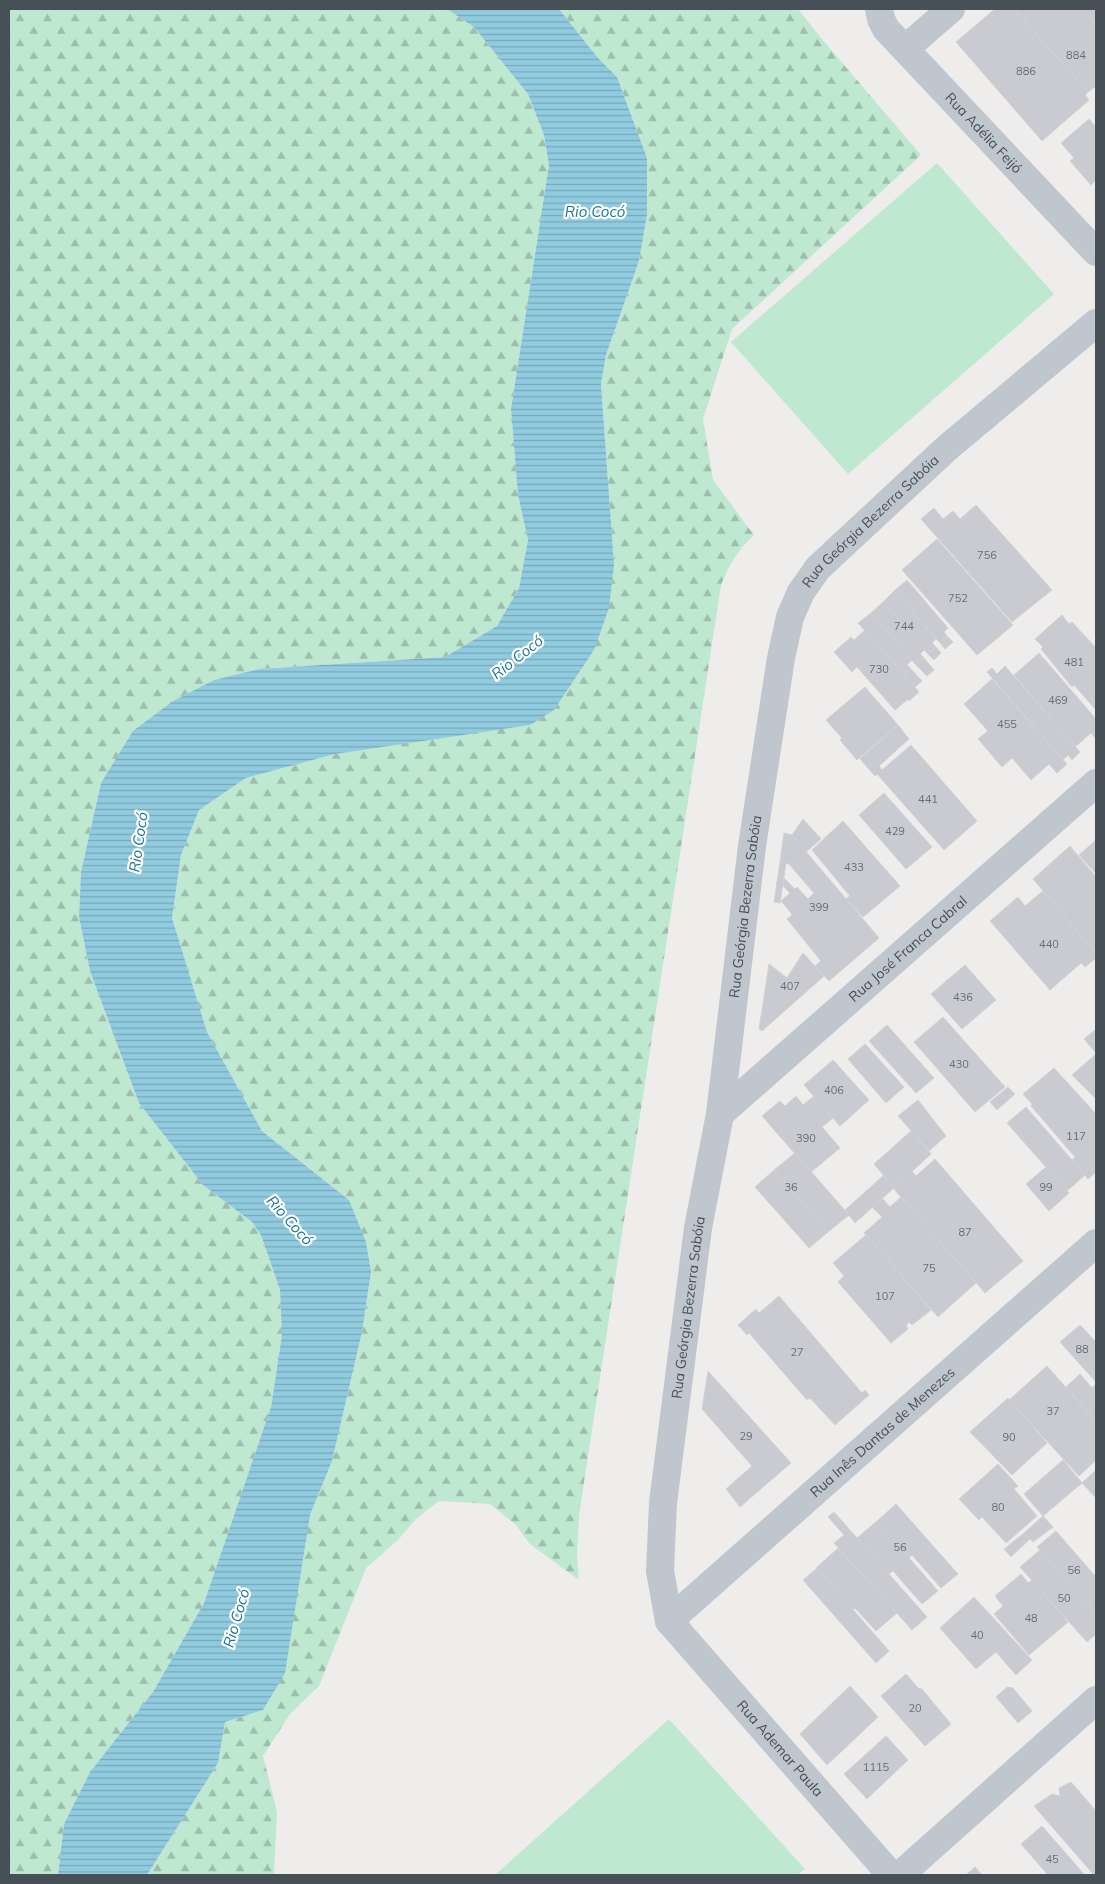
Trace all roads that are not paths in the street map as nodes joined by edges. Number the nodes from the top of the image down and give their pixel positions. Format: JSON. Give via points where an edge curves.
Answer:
{"nodes":[{"id":1,"x":879,"y":9,"type":"edge"},
{"id":2,"x":950,"y":9,"type":"edge"},
{"id":3,"x":906,"y":48,"type":"junction"},
{"id":4,"x":1096,"y":252,"type":"edge"},
{"id":5,"x":1096,"y":323,"type":"edge"},
{"id":6,"x":1096,"y":783,"type":"edge"},
{"id":7,"x":720,"y":1114,"type":"junction"},
{"id":8,"x":1096,"y":1243,"type":"edge"},
{"id":9,"x":669,"y":1621,"type":"junction"},
{"id":10,"x":1096,"y":1700,"type":"edge"},
{"id":11,"x":892,"y":1875,"type":"edge"},
{"id":12,"x":900,"y":1875,"type":"edge"}],
"edges":[{"from":1,"to":3,"type":"street","name":"Rua Adélia Feijó","via":[[886,28]]},
{"from":2,"to":3,"type":"street"},
{"from":3,"to":4,"type":"street","name":"Rua Adélia Feijó"},
{"from":5,"to":7,"type":"street","name":"Rua Geórgia Bezerra Sabóia","via":[[946,448],[818,568],[801,592],[790,617],[781,658],[752,846]]},
{"from":6,"to":7,"type":"street","name":"Rua José Franca Cabral"},
{"from":7,"to":9,"type":"street","name":"Rua Geórgia Bezerra Sabóia","via":[[698,1228],[663,1503],[660,1571]]},
{"from":8,"to":9,"type":"street","name":"Rua Inês Dantas de Menezes"},
{"from":9,"to":11,"type":"street","name":"Rua Ademar Paula"},
{"from":10,"to":12,"type":"street"}]}
